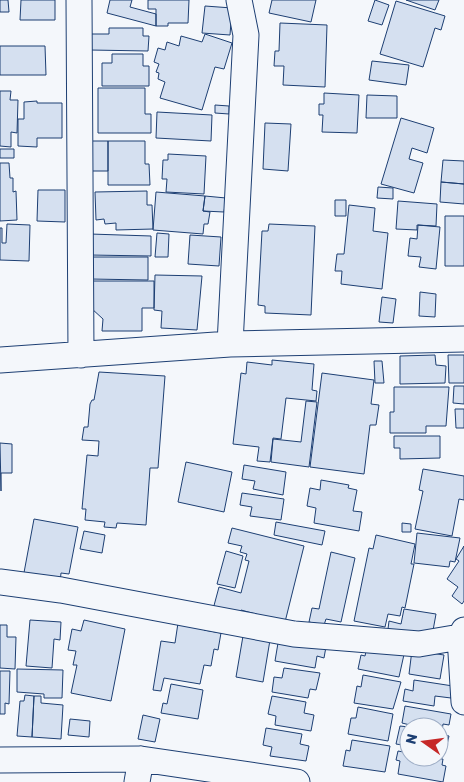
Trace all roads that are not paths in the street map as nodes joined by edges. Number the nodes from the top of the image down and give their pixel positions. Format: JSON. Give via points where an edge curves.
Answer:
{"nodes":[{"id":1,"x":79,"y":0,"type":"edge"},
{"id":2,"x":239,"y":0,"type":"edge"},
{"id":3,"x":464,"y":339,"type":"edge"},
{"id":4,"x":230,"y":344,"type":"junction"},
{"id":5,"x":81,"y":355,"type":"junction"},
{"id":6,"x":0,"y":360,"type":"edge"},
{"id":7,"x":0,"y":582,"type":"edge"},
{"id":8,"x":462,"y":633,"type":"edge"},
{"id":9,"x":464,"y":702,"type":"edge"},
{"id":10,"x":0,"y":760,"type":"edge"},
{"id":11,"x":139,"y":771,"type":"edge"},
{"id":12,"x":297,"y":782,"type":"edge"}],
"edges":[{"from":1,"to":5,"type":"street"},
{"from":2,"to":4,"type":"street","via":[[246,35]]},
{"from":3,"to":4,"type":"street"},
{"from":4,"to":5,"type":"street"},
{"from":5,"to":6,"type":"street"},
{"from":7,"to":8,"type":"street","via":[[61,590],[294,634],[419,644]]},
{"from":8,"to":9,"type":"street"},
{"from":10,"to":11,"type":"street"},
{"from":11,"to":12,"type":"street"}]}
